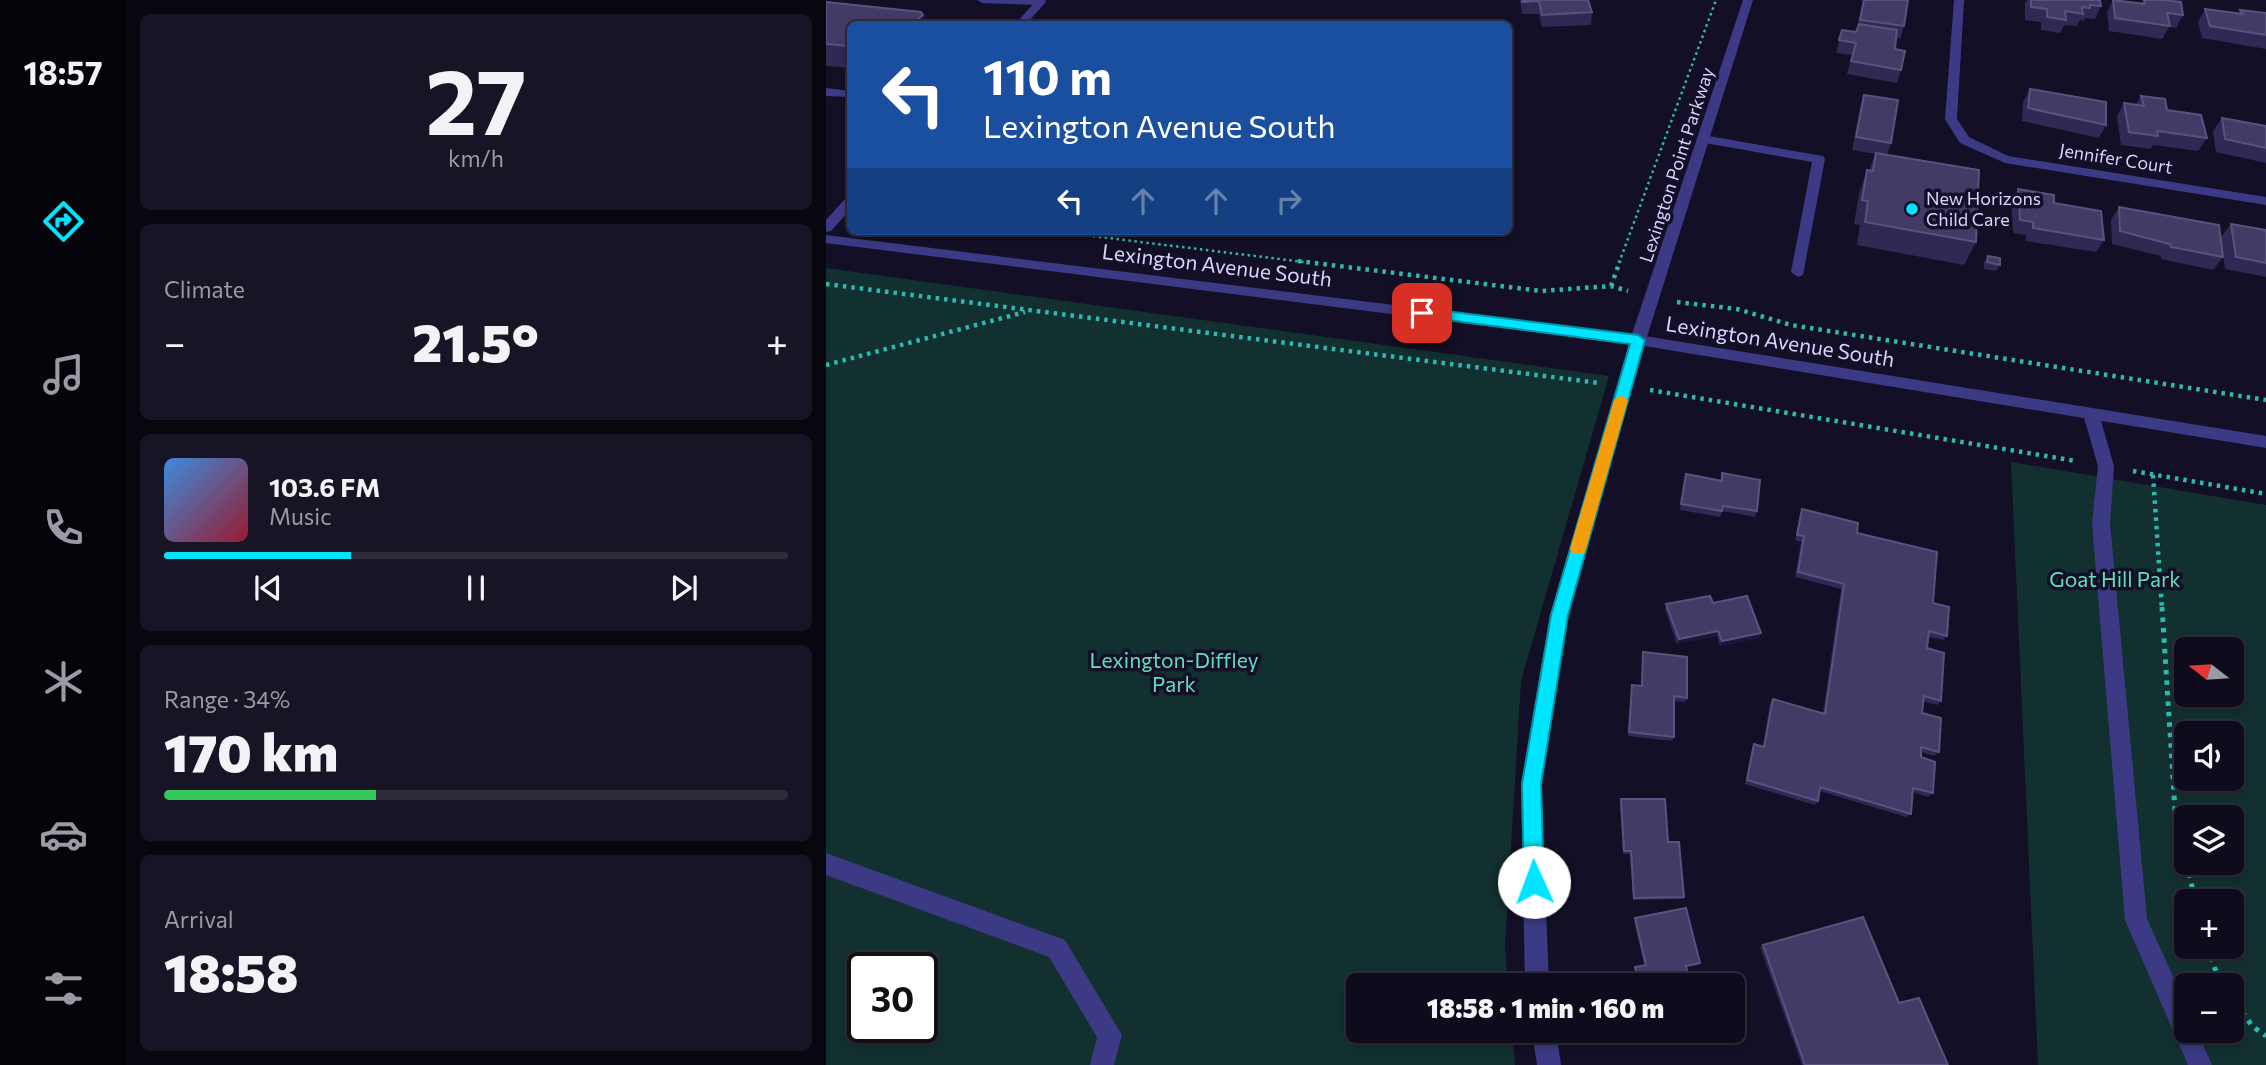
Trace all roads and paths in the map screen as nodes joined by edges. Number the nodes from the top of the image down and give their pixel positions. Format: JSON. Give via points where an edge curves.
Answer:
{"nodes":[{"id":1,"x":982,"y":0,"type":"edge"},
{"id":2,"x":1716,"y":0,"type":"edge"},
{"id":3,"x":1748,"y":0,"type":"edge"},
{"id":4,"x":1959,"y":0,"type":"edge"},
{"id":5,"x":1023,"y":21,"type":"edge"},
{"id":6,"x":826,"y":92,"type":"edge"},
{"id":7,"x":847,"y":94,"type":"edge"},
{"id":8,"x":1703,"y":139,"type":"junction"},
{"id":9,"x":2266,"y":201,"type":"edge"},
{"id":10,"x":847,"y":205,"type":"edge"},
{"id":11,"x":826,"y":228,"type":"edge"},
{"id":12,"x":826,"y":239,"type":"edge"},
{"id":13,"x":1798,"y":272,"type":"dead end"},
{"id":14,"x":826,"y":284,"type":"edge"},
{"id":15,"x":1611,"y":286,"type":"dead end"},
{"id":16,"x":1028,"y":311,"type":"junction"},
{"id":17,"x":1638,"y":340,"type":"junction"},
{"id":18,"x":826,"y":365,"type":"edge"},
{"id":19,"x":1626,"y":386,"type":"junction"},
{"id":20,"x":2091,"y":414,"type":"junction"},
{"id":21,"x":2266,"y":442,"type":"edge"},
{"id":22,"x":2106,"y":466,"type":"junction"},
{"id":23,"x":2153,"y":475,"type":"junction"},
{"id":24,"x":2266,"y":494,"type":"edge"},
{"id":25,"x":2175,"y":805,"type":"edge"},
{"id":26,"x":826,"y":864,"type":"edge"},
{"id":27,"x":1537,"y":973,"type":"edge"},
{"id":28,"x":2244,"y":1014,"type":"edge"},
{"id":29,"x":2266,"y":1036,"type":"edge"},
{"id":30,"x":1546,"y":1043,"type":"edge"},
{"id":31,"x":1102,"y":1065,"type":"edge"},
{"id":32,"x":1549,"y":1065,"type":"edge"},
{"id":33,"x":2200,"y":1065,"type":"edge"}],
"edges":[{"from":1,"to":5,"type":"street","via":[[1041,2]]},
{"from":2,"to":15,"type":"path"},
{"from":3,"to":8,"type":"street","name":"Lexington Point Parkway"},
{"from":4,"to":9,"type":"street","name":"Jennifer Court","via":[[1951,119],[1964,140],[2005,159]]},
{"from":6,"to":7,"type":"street"},
{"from":8,"to":13,"type":"street","via":[[1819,159]]},
{"from":8,"to":17,"type":"street","name":"Lexington Point Parkway"},
{"from":10,"to":11,"type":"street"},
{"from":12,"to":17,"type":"street","name":"Lexington Avenue South"},
{"from":14,"to":16,"type":"path"},
{"from":16,"to":18,"type":"path"},
{"from":16,"to":19,"type":"path"},
{"from":17,"to":19,"type":"street","name":"Lexington Point Parkway"},
{"from":17,"to":20,"type":"street","name":"Lexington Avenue South"},
{"from":19,"to":22,"type":"path"},
{"from":19,"to":27,"type":"street","name":"Lexington Point Parkway","via":[[1559,615],[1531,784]]},
{"from":20,"to":21,"type":"street","name":"Lexington Avenue South"},
{"from":20,"to":22,"type":"street"},
{"from":22,"to":23,"type":"path"},
{"from":22,"to":33,"type":"street","via":[[2101,523],[2136,920]]},
{"from":23,"to":24,"type":"path"},
{"from":23,"to":25,"type":"path"},
{"from":26,"to":31,"type":"street","via":[[1057,948],[1110,1035]]},
{"from":28,"to":29,"type":"path"},
{"from":30,"to":32,"type":"street"}]}
